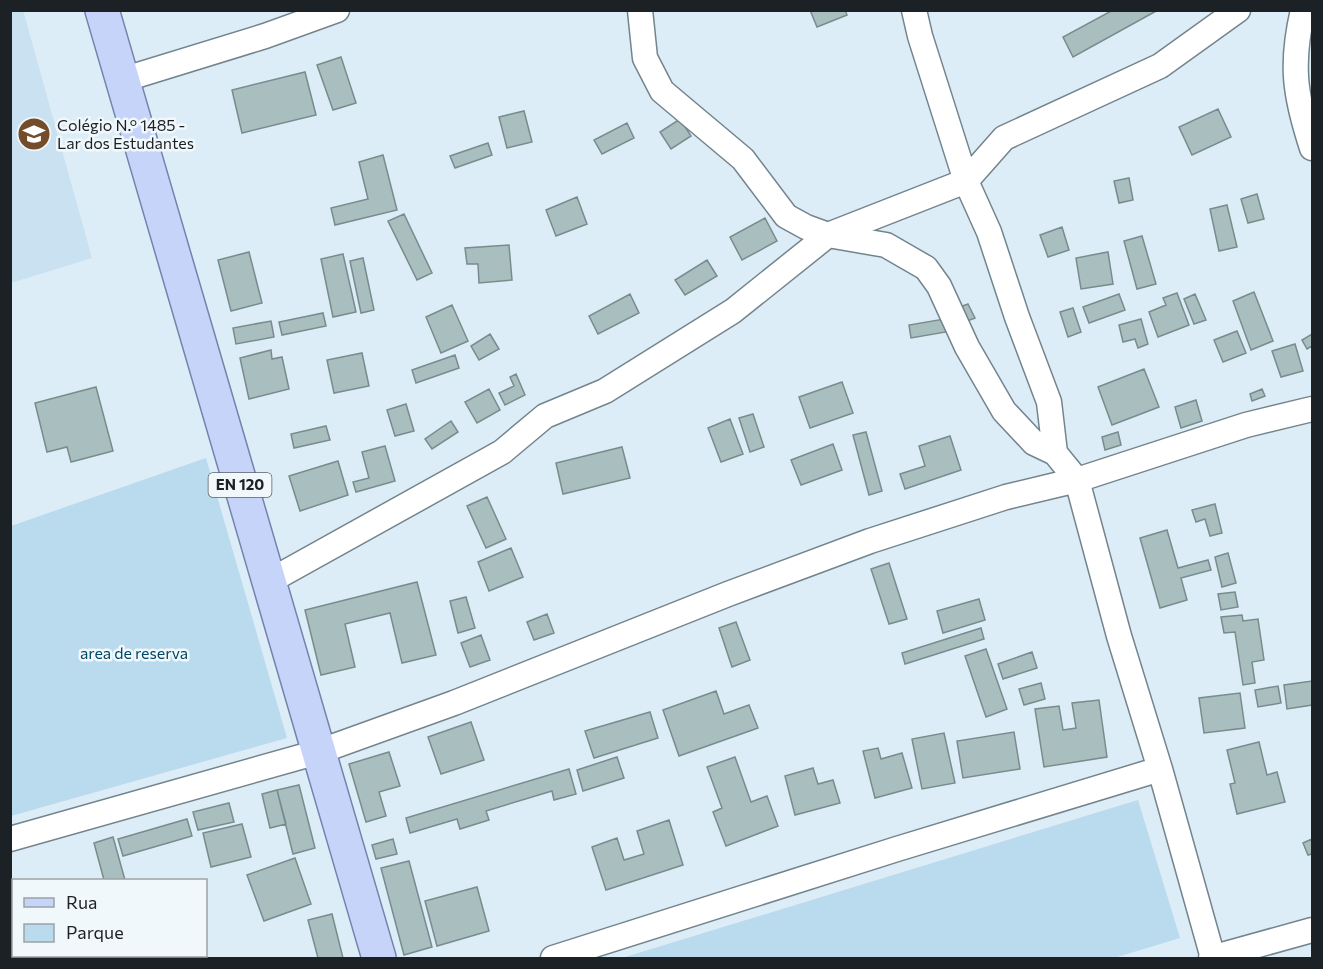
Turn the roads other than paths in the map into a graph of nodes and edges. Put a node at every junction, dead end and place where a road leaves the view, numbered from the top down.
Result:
1 (102, 10) edge
2 (337, 10) edge
3 (640, 10) edge
4 (914, 10) edge
5 (1238, 10) edge
6 (1303, 10) edge
7 (122, 80) junction
8 (1312, 148) edge
9 (966, 181) junction
10 (828, 235) junction
11 (1312, 409) edge
12 (1055, 453) junction
13 (1077, 480) junction
14 (268, 582) junction
15 (318, 752) junction
16 (1160, 769) junction
17 (10, 839) edge
18 (1312, 930) edge
19 (379, 958) edge
20 (553, 958) edge
21 (1212, 958) edge

1 - 7 main road, EN 120
2 - 7 street
3 - 10 street
4 - 9 street
5 - 9 street
6 - 8 street
7 - 14 main road, EN 120
9 - 10 street
9 - 12 street
10 - 12 street
10 - 14 street
11 - 13 street
12 - 13 street
13 - 15 street
13 - 16 street
14 - 15 main road, EN 120
15 - 17 street
15 - 19 main road, EN 120
16 - 20 street
16 - 21 street
18 - 21 street

